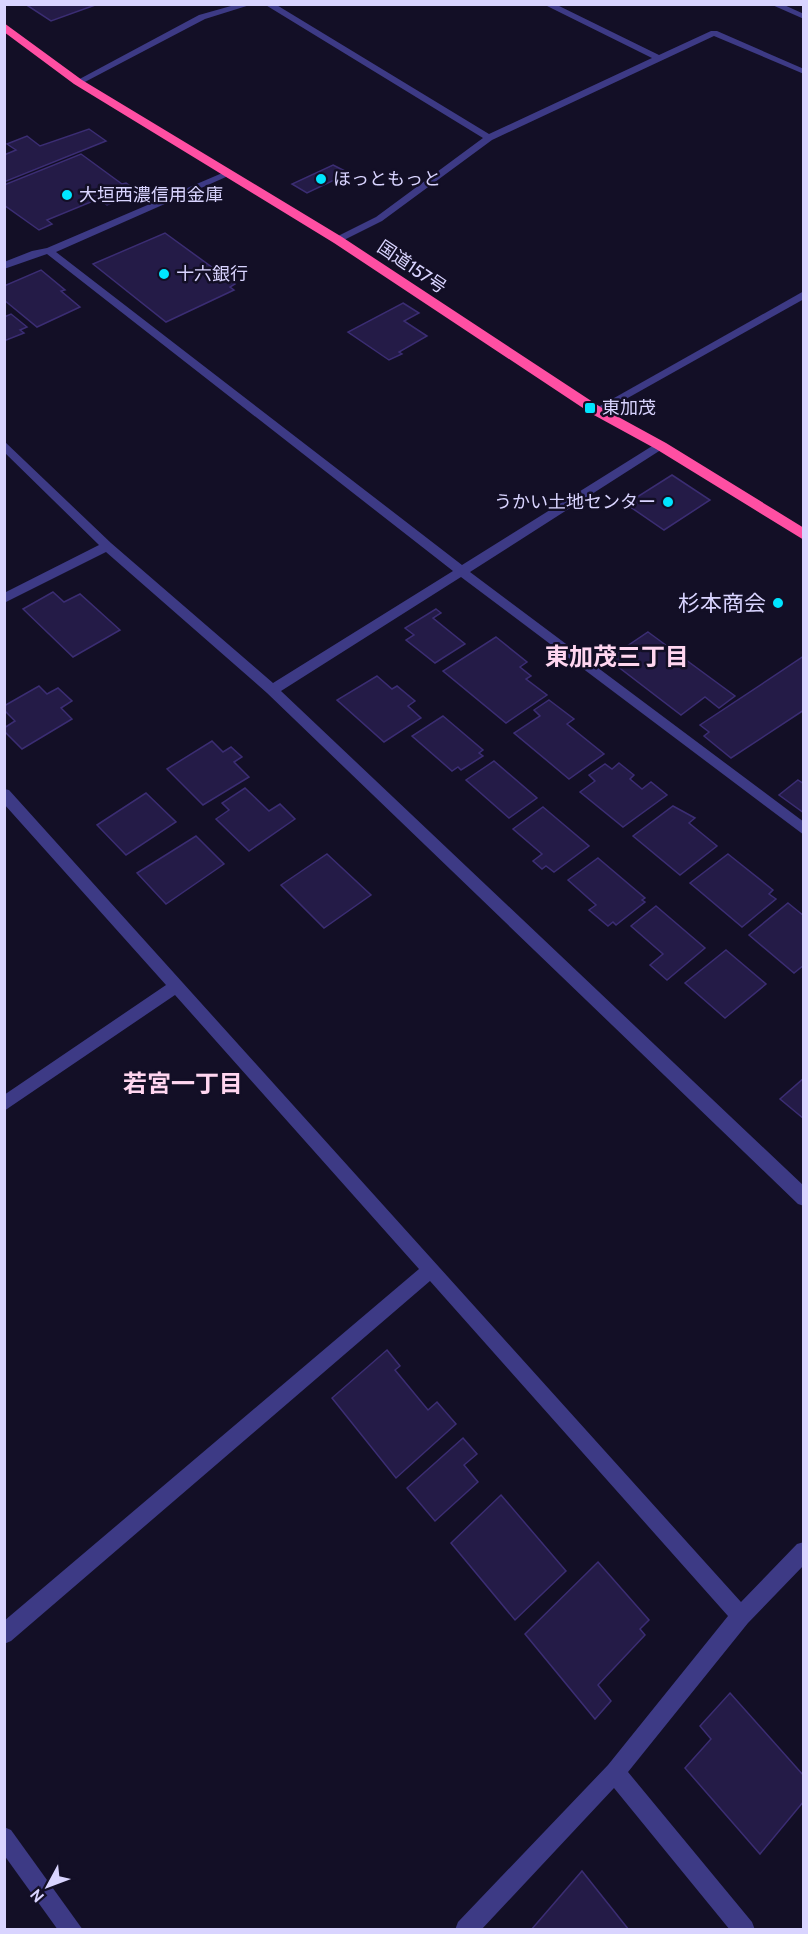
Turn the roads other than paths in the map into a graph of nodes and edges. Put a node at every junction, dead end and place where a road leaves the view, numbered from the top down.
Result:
1 (249, 4) edge
2 (268, 4) edge
3 (547, 4) edge
4 (774, 4) edge
5 (804, 17) edge
6 (4, 26) edge
7 (659, 58) junction
8 (804, 72) edge
9 (78, 82) junction
10 (489, 138) junction
11 (230, 173) junction
12 (338, 240) junction
13 (49, 251) junction
14 (4, 267) edge
15 (804, 294) edge
16 (597, 411) junction
17 (4, 445) edge
18 (662, 446) junction
19 (804, 535) edge
20 (107, 546) junction
21 (461, 571) junction
22 (4, 599) edge
23 (272, 690) junction
24 (4, 794) edge
25 (804, 830) edge
26 (177, 985) junction
27 (4, 1104) edge
28 (804, 1198) edge
29 (430, 1270) junction
30 (804, 1551) edge
31 (741, 1616) junction
32 (4, 1634) edge
33 (615, 1772) junction
34 (4, 1837) edge
35 (72, 1929) edge
36 (466, 1929) edge
37 (744, 1929) edge

1 - 9 street
2 - 10 street
3 - 7 street
4 - 5 street
6 - 9 highway, 国道157号
7 - 8 street
7 - 10 street
9 - 11 highway, 国道157号
10 - 12 street
11 - 12 highway, 国道157号
11 - 13 street
12 - 16 highway, 国道157号
13 - 14 street
13 - 21 street
15 - 16 street
16 - 18 highway, 国道157号
17 - 20 street
18 - 19 highway, 国道157号
18 - 21 street
20 - 22 street
20 - 23 street
21 - 23 street
21 - 25 street
23 - 28 street
24 - 26 street
26 - 27 street
26 - 29 street
29 - 31 street
29 - 32 street
30 - 31 street
31 - 33 street
33 - 36 street
33 - 37 street
34 - 35 street

